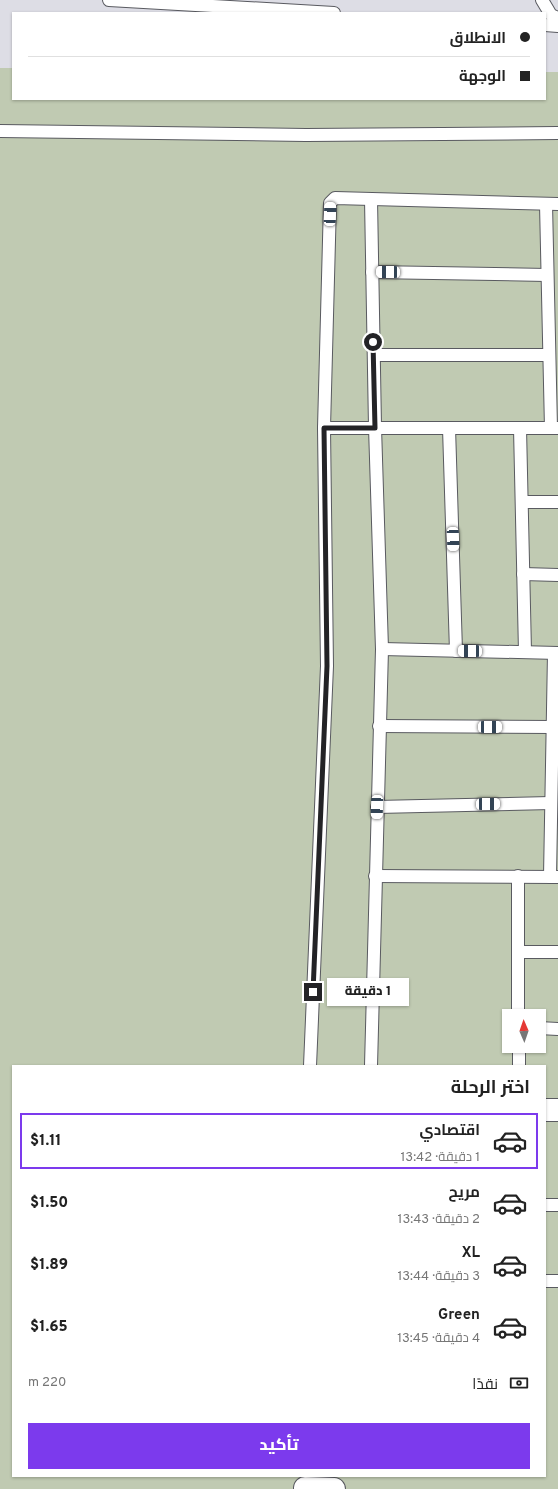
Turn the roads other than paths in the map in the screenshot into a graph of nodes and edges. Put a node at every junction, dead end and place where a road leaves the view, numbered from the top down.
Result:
1 (109, 0) edge
2 (542, 0) edge
3 (317, 12) edge
4 (558, 18) edge
5 (546, 25) edge
6 (558, 26) edge
7 (0, 131) edge
8 (558, 133) edge
9 (371, 199) junction
10 (552, 204) edge
11 (372, 272) junction
12 (547, 275) junction
13 (374, 355) junction
14 (549, 355) junction
15 (324, 428) junction
16 (375, 428) junction
17 (449, 428) junction
18 (520, 428) junction
19 (555, 428) edge
20 (522, 502) junction
21 (558, 502) edge
22 (523, 574) junction
23 (558, 575) edge
24 (382, 650) junction
25 (456, 651) junction
26 (525, 652) junction
27 (556, 653) edge
28 (379, 726) junction
29 (552, 727) junction
30 (551, 803) junction
31 (377, 807) junction
32 (375, 876) junction
33 (518, 876) junction
34 (554, 877) edge
35 (518, 952) junction
36 (558, 952) edge
37 (518, 1009) edge
38 (546, 1028) edge
39 (558, 1029) edge
40 (518, 1053) edge
41 (310, 1065) edge
42 (371, 1065) edge
43 (519, 1065) edge
44 (546, 1110) edge
45 (558, 1110) edge
46 (546, 1205) edge
47 (558, 1205) edge
48 (546, 1281) edge
49 (558, 1281) edge
50 (305, 1484) edge
51 (334, 1489) edge

1 - 3 lane
2 - 4 lane
5 - 6 lane
7 - 8 lane
9 - 10 lane
9 - 11 lane
9 - 15 lane
10 - 12 lane
11 - 12 lane
11 - 13 lane
12 - 14 lane
13 - 14 lane
13 - 16 lane
14 - 19 lane
15 - 16 lane
15 - 41 lane
16 - 17 lane
16 - 24 lane
17 - 18 lane
17 - 25 lane
18 - 19 lane
18 - 20 lane
20 - 21 lane
20 - 22 lane
22 - 23 lane
22 - 26 lane
24 - 25 lane
24 - 28 lane
25 - 26 lane
26 - 27 lane
27 - 29 lane
28 - 29 lane
28 - 31 lane
29 - 30 lane
30 - 31 lane
30 - 34 lane
31 - 32 lane
32 - 33 lane
32 - 42 lane
33 - 34 lane
33 - 35 lane
35 - 36 lane
35 - 37 lane
38 - 39 lane
40 - 43 lane
44 - 45 street
46 - 47 lane
48 - 49 lane
50 - 51 street

